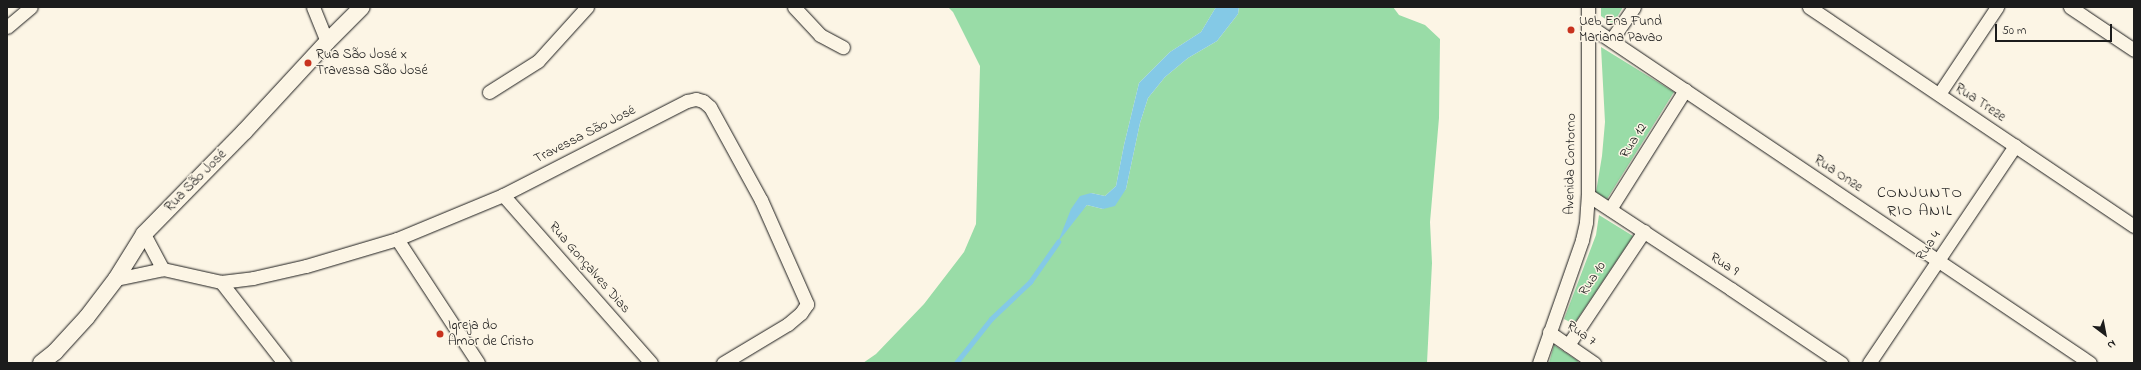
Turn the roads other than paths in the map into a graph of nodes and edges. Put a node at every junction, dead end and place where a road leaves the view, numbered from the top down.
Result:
1 (31, 7) edge
2 (313, 7) edge
3 (362, 7) edge
4 (586, 7) edge
5 (794, 7) edge
6 (1588, 7) edge
7 (1634, 7) edge
8 (1809, 7) edge
9 (1997, 7) edge
10 (2078, 9) edge
11 (1588, 25) junction
12 (7, 27) edge
13 (1611, 40) junction
14 (327, 42) junction
15 (843, 47) dead end
16 (2134, 50) edge
17 (1685, 90) junction
18 (489, 92) dead end
19 (1939, 94) junction
20 (2015, 146) junction
21 (503, 195) junction
22 (1588, 195) junction
23 (1610, 209) junction
24 (2134, 226) edge
25 (1644, 231) junction
26 (144, 234) junction
27 (397, 239) junction
28 (1939, 261) junction
29 (163, 269) junction
30 (116, 279) junction
31 (221, 282) junction
32 (1549, 332) junction
33 (1568, 345) junction
34 (1588, 362) edge
35 (41, 363) edge
36 (284, 363) edge
37 (478, 363) edge
38 (651, 363) edge
39 (723, 363) edge
40 (1539, 363) edge
41 (1841, 363) edge
42 (1869, 363) edge
43 (2090, 363) edge

1 - 12 street
2 - 14 street
3 - 14 street, Rua São José
4 - 18 street
5 - 15 street
6 - 11 street, Avenida Contorno
7 - 13 street
8 - 19 street, Rua Treze
9 - 19 street
10 - 16 street
11 - 13 street, Rua Onze
11 - 22 street, Avenida Contorno
13 - 17 street, Rua Onze
14 - 26 street, Rua São José
17 - 23 street, Rua 12
17 - 28 street, Rua Onze
19 - 20 street, Rua Treze
20 - 24 street, Rua Treze
20 - 28 street, Rua 4
21 - 27 street, Travessa São José
21 - 38 street, Rua Gonçalves Dias
21 - 39 street, Travessa São José
22 - 23 street, Rua 9
22 - 32 street, Avenida Contorno
23 - 25 street, Rua 9
25 - 33 street, Rua 10
25 - 41 street, Rua 9
26 - 29 street
26 - 30 street, Rua São José
27 - 31 street, Travessa São José
27 - 37 street
28 - 42 street, Rua 4
28 - 43 street, Rua Onze
29 - 30 street, Travessa São José
29 - 31 street, Travessa São José
30 - 35 street, Rua São José
31 - 36 street
32 - 33 street, Rua 7
32 - 40 street, Avenida Contorno
33 - 34 street, Rua 7

